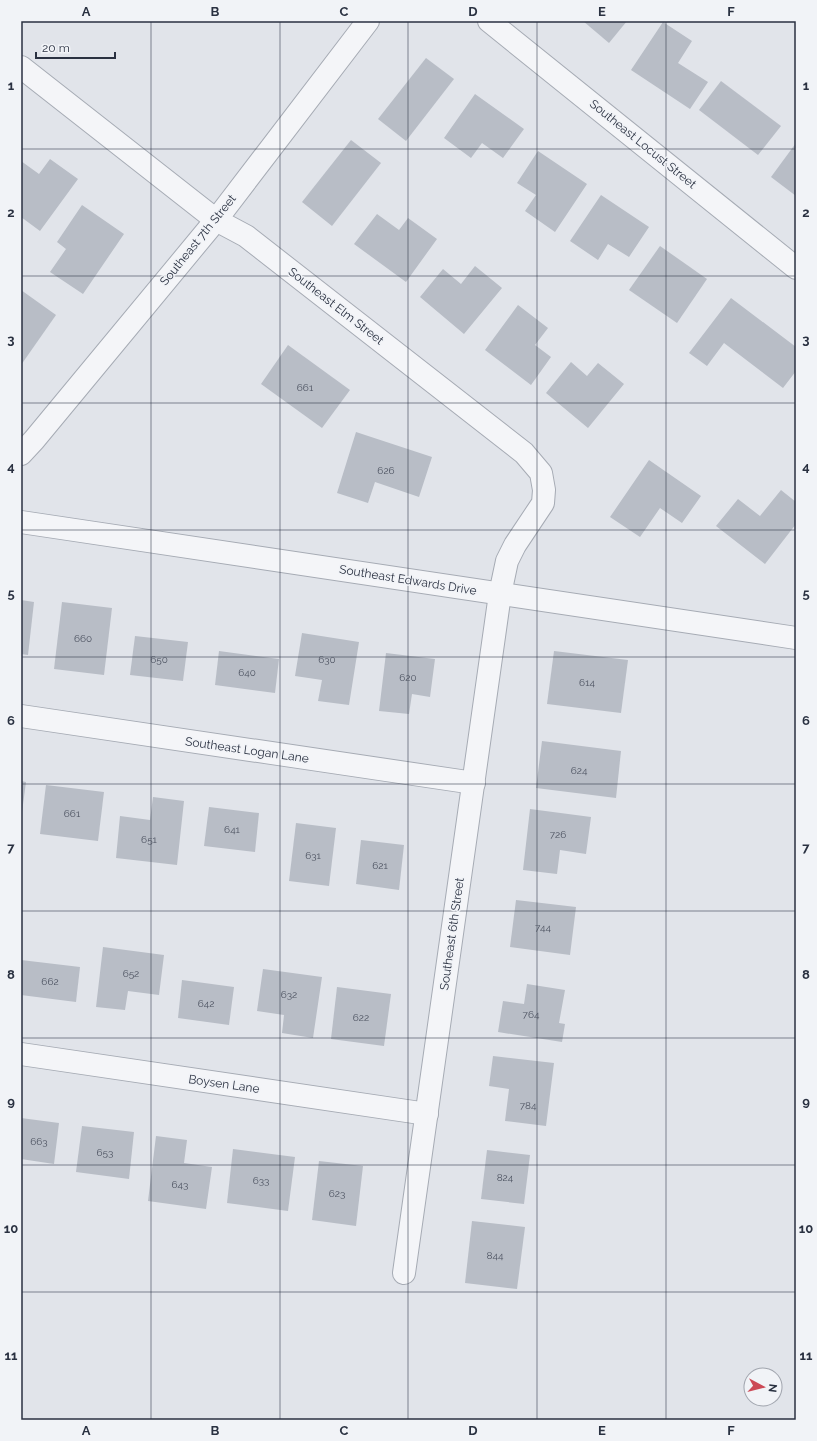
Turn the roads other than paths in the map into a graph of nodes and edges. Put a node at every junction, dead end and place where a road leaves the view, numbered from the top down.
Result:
1 (368, 21) edge
2 (489, 21) edge
3 (21, 67) edge
4 (216, 220) junction
5 (796, 268) edge
6 (21, 454) edge
7 (21, 522) edge
8 (500, 594) junction
9 (796, 638) edge
10 (21, 716) edge
11 (474, 783) junction
12 (21, 1054) edge
13 (427, 1114) junction
14 (404, 1273) dead end

1 - 4 street, Southeast 7th Street
2 - 5 street, Southeast Locust Street
3 - 4 street, Southeast Elm Street
4 - 6 street, Southeast 7th Street
4 - 8 street, Southeast Elm Street
7 - 8 street, Southeast Edwards Drive
8 - 9 street, Southeast Edwards Drive
8 - 11 street, Southeast 6th Street
10 - 11 street, Southeast Logan Lane
11 - 13 street, Southeast 6th Street
12 - 13 street, Boysen Lane
13 - 14 street, Southeast 6th Street

